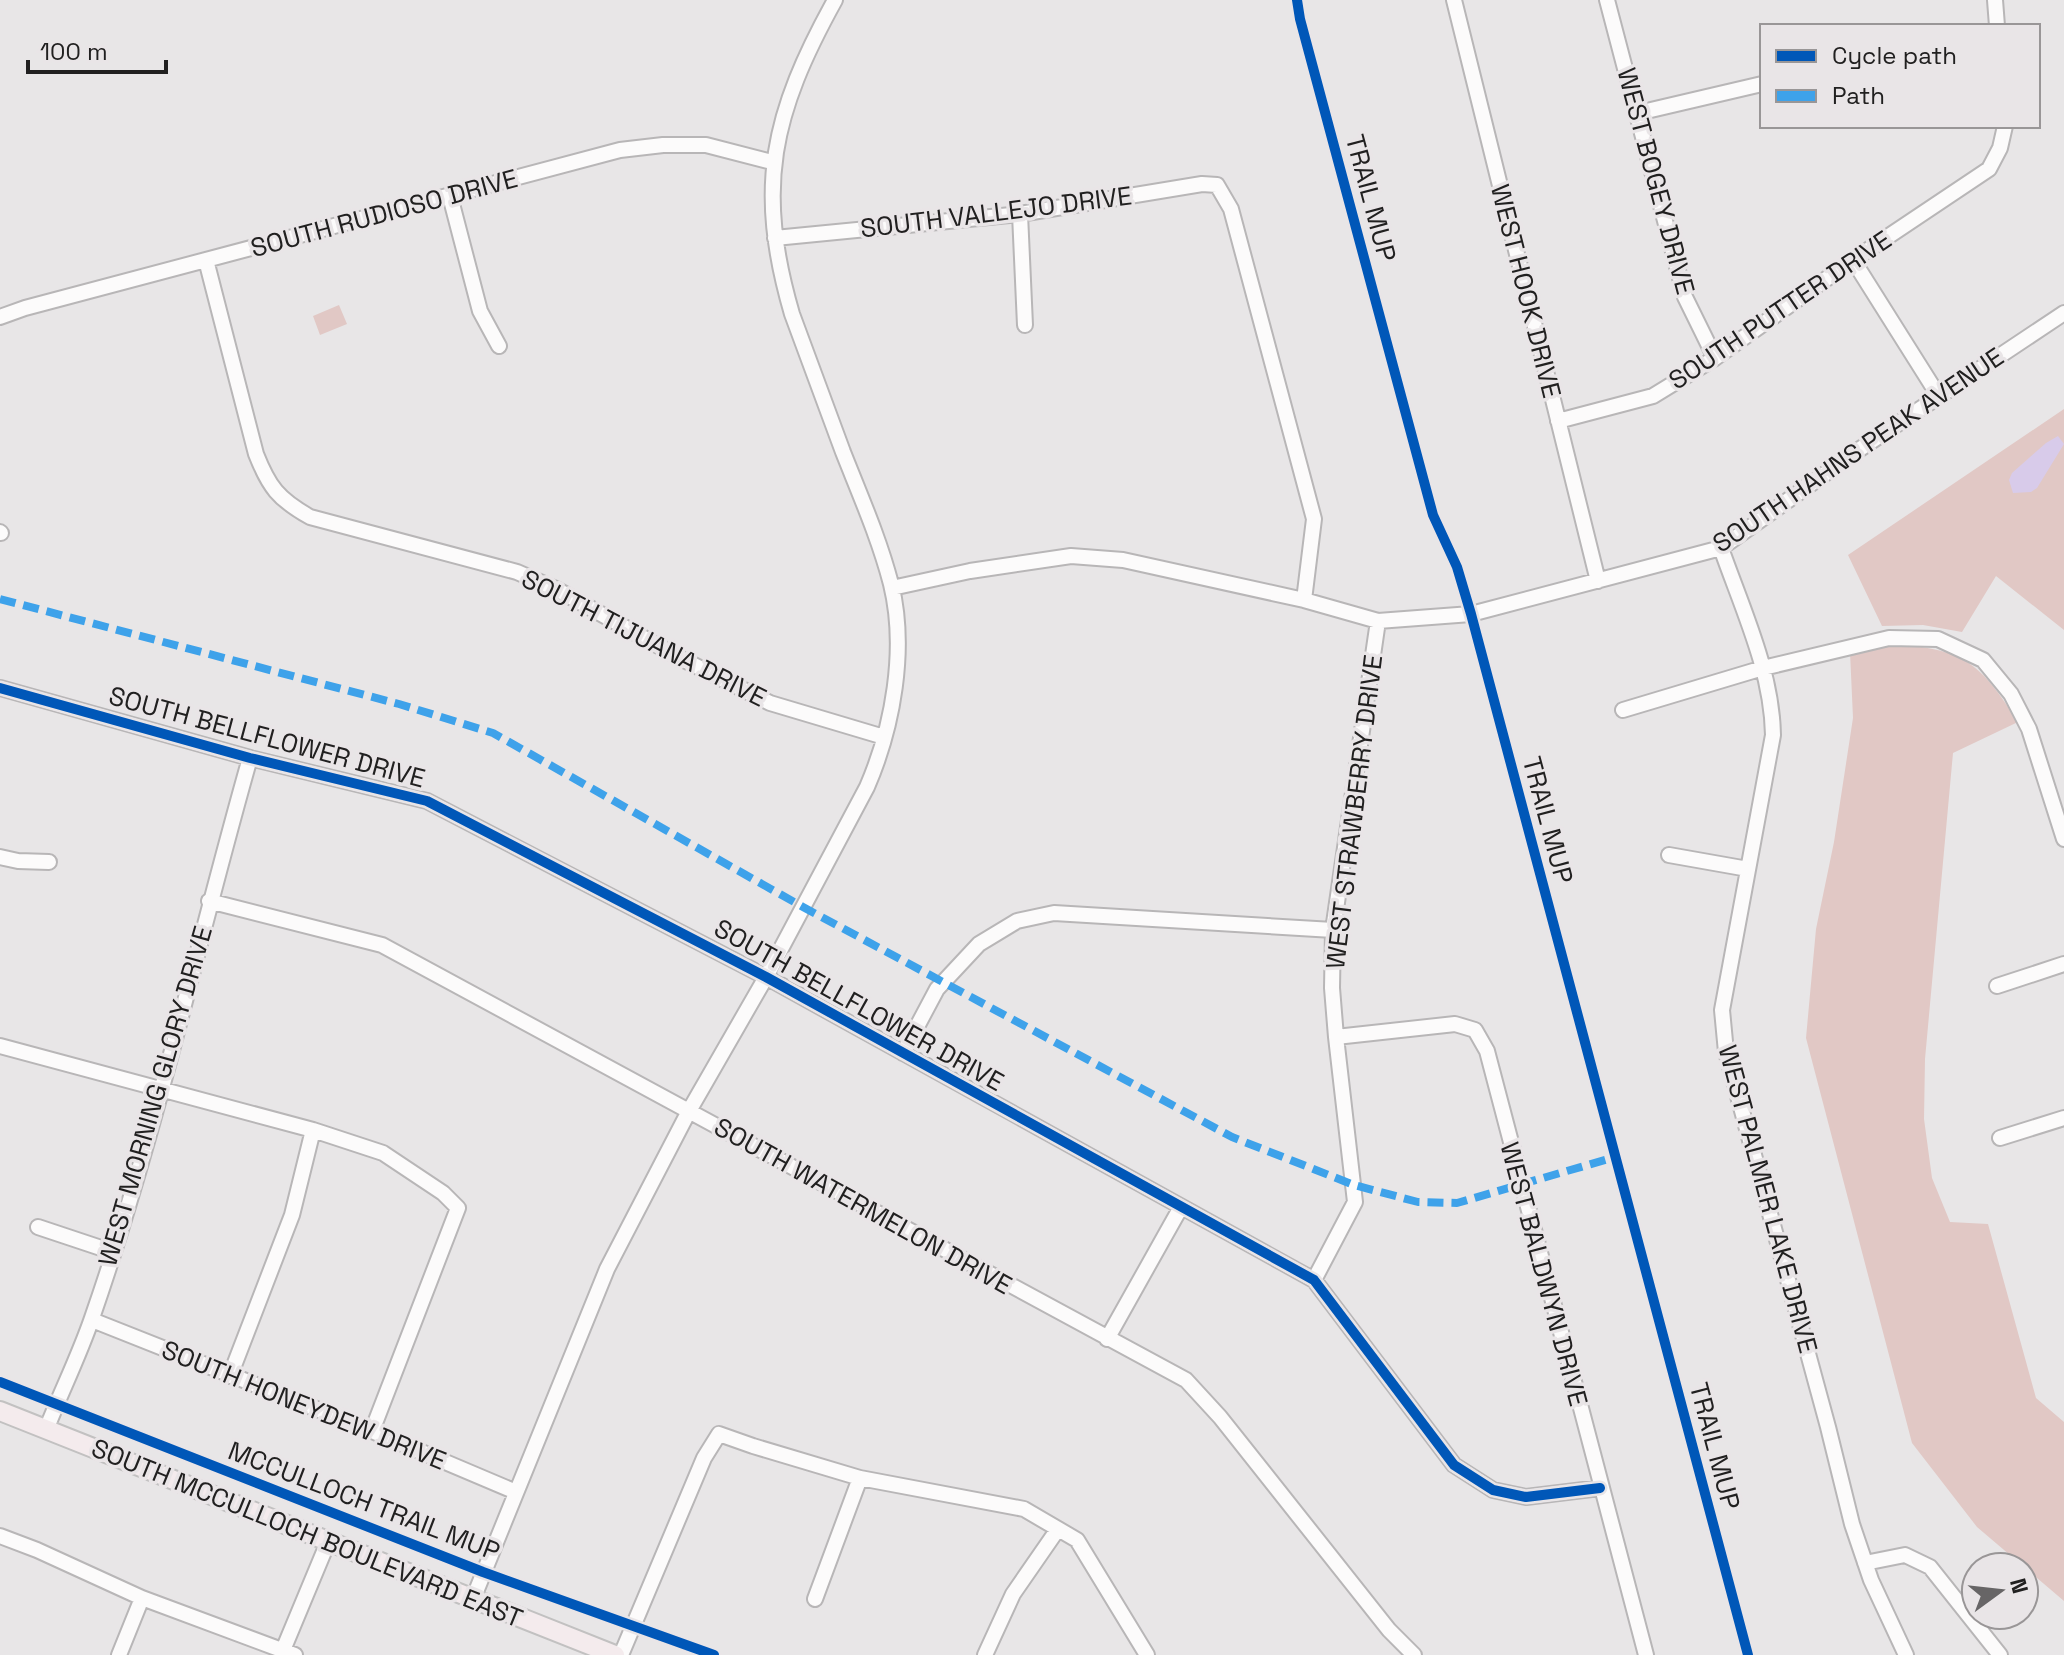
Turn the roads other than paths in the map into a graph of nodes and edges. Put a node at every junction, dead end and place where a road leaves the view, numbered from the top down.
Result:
1 (835, 0) edge
2 (1454, 0) edge
3 (1607, 0) edge
4 (1995, 0) edge
5 (1997, 24) edge
6 (1760, 84) edge
7 (1638, 113) junction
8 (2005, 128) edge
9 (772, 162) junction
10 (450, 196) junction
11 (1020, 214) junction
12 (775, 238) junction
13 (206, 260) junction
14 (1853, 260) junction
15 (2064, 313) edge
16 (0, 317) edge
17 (1025, 325) dead end
18 (499, 346) dead end
19 (1715, 358) junction
20 (1938, 395) junction
21 (1558, 421) junction
22 (1721, 548) junction
23 (1598, 581) junction
24 (892, 588) junction
25 (1304, 600) junction
26 (1378, 621) junction
27 (1763, 668) junction
28 (0, 688) edge
29 (1623, 710) dead end
30 (884, 737) junction
31 (250, 758) junction
32 (2064, 839) edge
33 (1669, 855) dead end
34 (0, 857) edge
35 (49, 862) dead end
36 (1748, 869) junction
37 (209, 901) junction
38 (1333, 930) junction
39 (2064, 964) edge
40 (766, 977) junction
41 (1997, 986) dead end
42 (1336, 1037) junction
43 (0, 1046) edge
44 (903, 1053) junction
45 (162, 1087) junction
46 (689, 1111) junction
47 (2064, 1118) edge
48 (313, 1130) junction
49 (2000, 1138) dead end
50 (1181, 1207) junction
51 (38, 1227) dead end
52 (113, 1252) junction
53 (1314, 1280) junction
54 (92, 1320) junction
55 (1107, 1339) junction
56 (230, 1376) junction
57 (0, 1411) edge
58 (46, 1430) junction
59 (372, 1431) junction
60 (860, 1478) junction
61 (1600, 1488) junction
62 (516, 1492) junction
63 (1058, 1529) junction
64 (0, 1536) edge
65 (328, 1542) junction
66 (1865, 1563) junction
67 (142, 1598) junction
68 (473, 1599) junction
69 (815, 1599) dead end
70 (286, 1653) edge
71 (119, 1655) edge
72 (615, 1655) edge
73 (621, 1655) edge
74 (985, 1655) edge
75 (1147, 1655) edge
76 (1414, 1655) edge
77 (1646, 1655) edge
78 (1906, 1655) edge
79 (2000, 1655) edge

1 - 9 street
2 - 21 street, WEST HOOK DRIVE
3 - 7 street, WEST BOGEY DRIVE
4 - 5 street
6 - 7 street
7 - 19 street, WEST BOGEY DRIVE
8 - 14 street, SOUTH PUTTER DRIVE
9 - 10 street, SOUTH RUDIOSO DRIVE
9 - 12 street
10 - 13 street, SOUTH RUDIOSO DRIVE
10 - 18 street
11 - 12 street, SOUTH VALLEJO DRIVE
11 - 17 street
11 - 25 street, SOUTH VALLEJO DRIVE
12 - 24 street
13 - 16 street, SOUTH RUDIOSO DRIVE
13 - 30 street, SOUTH TIJUANA DRIVE
14 - 19 street, SOUTH PUTTER DRIVE
14 - 20 street
15 - 20 street, SOUTH HAHNS PEAK AVENUE
19 - 21 street, SOUTH PUTTER DRIVE
20 - 22 street, SOUTH HAHNS PEAK AVENUE
21 - 23 street, WEST HOOK DRIVE
22 - 23 street, SOUTH HAHNS PEAK AVENUE
22 - 27 street, WEST PALMER LAKE DRIVE
23 - 26 street, SOUTH HAHNS PEAK AVENUE
24 - 25 street, SOUTH HAHNS PEAK AVENUE
24 - 30 street
25 - 26 street, SOUTH HAHNS PEAK AVENUE
26 - 38 street, WEST STRAWBERRY DRIVE
27 - 29 street
27 - 32 street
27 - 36 street, WEST PALMER LAKE DRIVE
28 - 31 street, SOUTH BELLFLOWER DRIVE
30 - 40 street
31 - 37 street, WEST MORNING GLORY DRIVE
31 - 40 street, SOUTH BELLFLOWER DRIVE
33 - 36 street
34 - 35 street
36 - 66 street, WEST PALMER LAKE DRIVE
37 - 45 street, WEST MORNING GLORY DRIVE
37 - 46 street, SOUTH WATERMELON DRIVE
38 - 42 street, WEST STRAWBERRY DRIVE
38 - 44 street
39 - 41 street
40 - 44 street, SOUTH BELLFLOWER DRIVE
40 - 46 street
42 - 53 street, WEST STRAWBERRY DRIVE
42 - 61 street, WEST BALDWYN DRIVE
43 - 45 street
44 - 50 street, SOUTH BELLFLOWER DRIVE
45 - 48 street
45 - 52 street, WEST MORNING GLORY DRIVE
46 - 55 street, SOUTH WATERMELON DRIVE
46 - 62 street
47 - 49 street
48 - 56 street
48 - 59 street
50 - 53 street, SOUTH BELLFLOWER DRIVE
50 - 55 street
51 - 52 street
52 - 54 street, WEST MORNING GLORY DRIVE
53 - 61 street, SOUTH BELLFLOWER DRIVE
54 - 56 street, SOUTH HONEYDEW DRIVE
54 - 58 street, WEST MORNING GLORY DRIVE
55 - 76 street, SOUTH WATERMELON DRIVE
56 - 59 street, SOUTH HONEYDEW DRIVE
57 - 58 main road, SOUTH MCCULLOCH BOULEVARD EAST
58 - 65 main road, SOUTH MCCULLOCH BOULEVARD EAST
59 - 62 street, SOUTH HONEYDEW DRIVE
60 - 63 street
60 - 69 street
60 - 73 street
61 - 77 street, WEST BALDWYN DRIVE
62 - 68 street
63 - 74 street
63 - 75 street
64 - 67 street
65 - 68 main road, SOUTH MCCULLOCH BOULEVARD EAST
65 - 70 street
66 - 78 street, WEST PALMER LAKE DRIVE
66 - 79 street
67 - 70 street
67 - 71 street
68 - 72 main road, SOUTH MCCULLOCH BOULEVARD EAST

